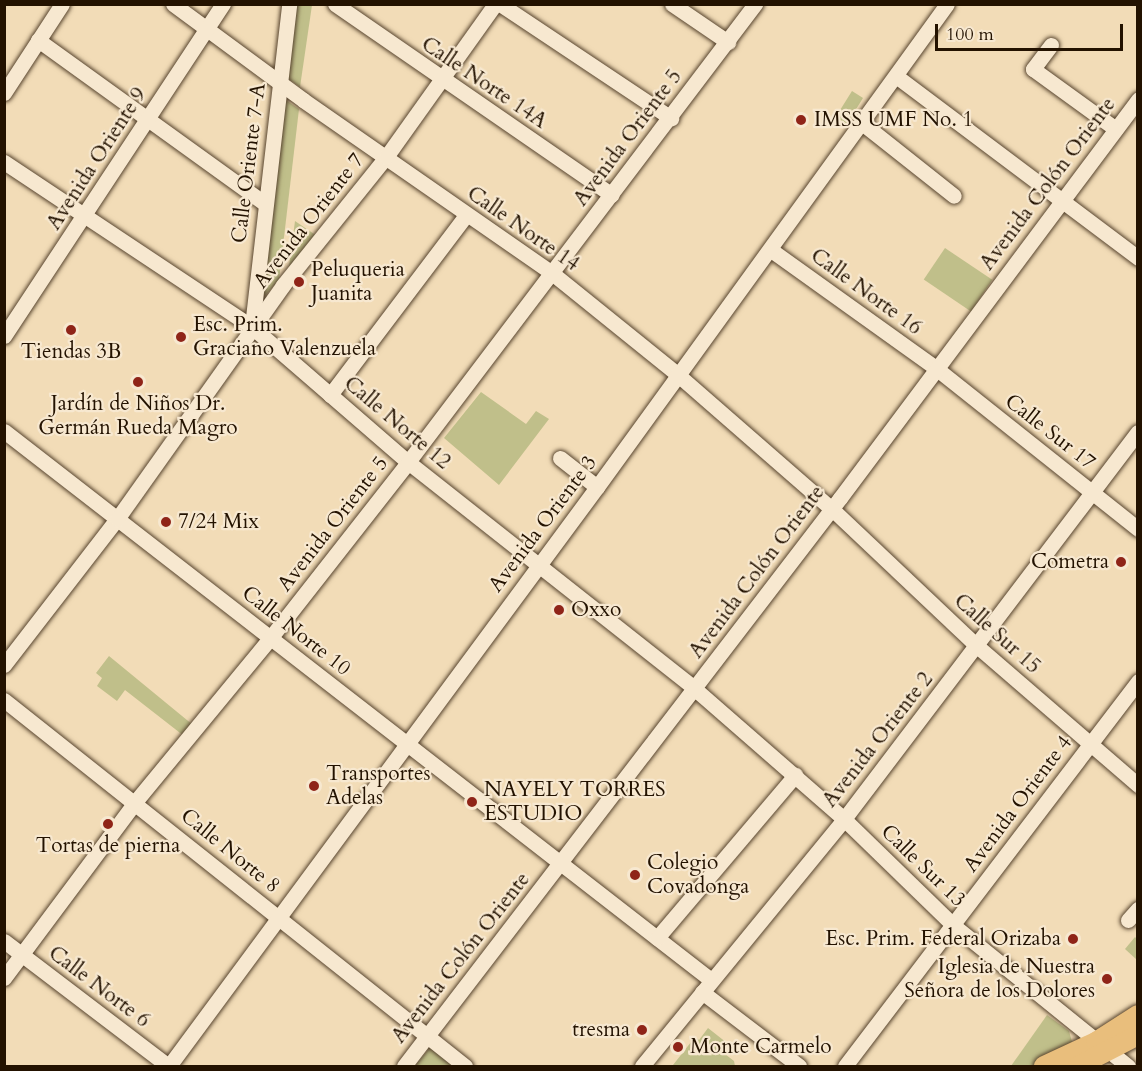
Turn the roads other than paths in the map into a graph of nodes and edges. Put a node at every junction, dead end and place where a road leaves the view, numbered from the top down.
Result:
1 (62, 4) edge
2 (173, 4) edge
3 (223, 4) edge
4 (289, 4) edge
5 (334, 4) edge
6 (495, 4) edge
7 (500, 4) edge
8 (672, 4) edge
9 (755, 4) edge
10 (947, 4) edge
11 (207, 28) junction
12 (38, 40) junction
13 (728, 42) junction
14 (1051, 45) dead end
15 (896, 76) junction
16 (442, 81) junction
17 (280, 83) junction
18 (4, 93) edge
19 (1137, 99) edge
20 (671, 118) junction
21 (147, 122) junction
22 (862, 123) junction
23 (1116, 129) junction
24 (386, 157) junction
25 (4, 162) edge
26 (612, 195) junction
27 (954, 196) dead end
28 (1060, 200) junction
29 (264, 203) junction
30 (466, 215) junction
31 (84, 216) junction
32 (771, 250) junction
33 (1137, 258) edge
34 (552, 273) junction
35 (252, 327) junction
36 (4, 336) edge
37 (937, 369) junction
38 (677, 374) junction
39 (330, 395) junction
40 (4, 431) edge
41 (1137, 432) edge
42 (560, 458) dead end
43 (408, 462) junction
44 (597, 488) junction
45 (1092, 492) junction
46 (832, 509) junction
47 (117, 519) junction
48 (1137, 529) edge
49 (539, 564) junction
50 (271, 637) junction
51 (977, 646) junction
52 (4, 665) edge
53 (1137, 681) edge
54 (694, 689) junction
55 (4, 700) edge
56 (1090, 743) junction
57 (407, 744) junction
58 (795, 775) junction
59 (1137, 786) edge
60 (135, 802) junction
61 (844, 819) junction
62 (561, 864) junction
63 (279, 916) junction
64 (953, 925) junction
65 (657, 938) junction
66 (4, 941) edge
67 (23, 956) junction
68 (4, 978) edge
69 (706, 986) junction
70 (1137, 1015) edge
71 (428, 1035) junction
72 (1137, 1035) edge
73 (1102, 1047) junction
74 (169, 1066) edge
75 (404, 1066) edge
76 (465, 1066) edge
77 (642, 1066) edge
78 (799, 1066) edge
79 (845, 1066) edge
80 (1044, 1066) edge
81 (1078, 1066) edge
82 (1128, 1066) edge

1 - 12 street
2 - 11 street, Calle Norte 14
3 - 11 street, Avenida Oriente 9
4 - 17 street, Calle Oriente 7-A
5 - 16 street, Calle Norte 14A
6 - 16 street, Avenida Oriente 7
7 - 20 street
8 - 13 street
9 - 13 street, Avenida Oriente 5
10 - 15 street, Avenida Oriente 3
11 - 17 street, Calle Norte 14
11 - 21 street, Avenida Oriente 9
12 - 18 street
12 - 21 street
13 - 20 street, Avenida Oriente 5
14 - 23 street
15 - 22 street, Avenida Oriente 3
15 - 28 street
16 - 24 street, Avenida Oriente 7
16 - 26 street, Calle Norte 14A
17 - 24 street, Calle Norte 14
17 - 29 street, Calle Oriente 7-A
19 - 23 street, Avenida Colón Oriente
20 - 26 street, Avenida Oriente 5
21 - 29 street
21 - 31 street, Avenida Oriente 9
22 - 27 street
22 - 32 street, Avenida Oriente 3
23 - 28 street, Avenida Colón Oriente
24 - 30 street, Calle Norte 14
24 - 35 street, Avenida Oriente 7
25 - 31 street, Calle Norte 12
26 - 34 street, Avenida Oriente 5
28 - 33 street
28 - 37 street, Avenida Colón Oriente
29 - 35 street, Calle Oriente 7-A
30 - 34 street, Calle Norte 14
30 - 39 street
31 - 35 street, Calle Norte 12
31 - 36 street, Avenida Oriente 9
32 - 37 street, Calle Norte 16
32 - 38 street, Avenida Oriente 3
34 - 38 street, Calle Norte 14
34 - 43 street, Avenida Oriente 5
35 - 39 street, Calle Norte 12
35 - 47 street, Avenida Oriente 7
37 - 45 street, Calle Sur 17
37 - 46 street, Avenida Colón Oriente
38 - 44 street, Avenida Oriente 3
38 - 46 street, Calle Norte 14
39 - 43 street, Calle Norte 12
40 - 47 street, Calle Norte 10
41 - 45 street, Avenida Oriente 2
42 - 44 street
43 - 49 street, Calle Norte 12
43 - 50 street, Avenida Oriente 5
44 - 49 street, Avenida Oriente 3
45 - 48 street, Calle Sur 17
45 - 51 street, Avenida Oriente 2
46 - 51 street, Calle Sur 15
46 - 54 street, Avenida Colón Oriente
47 - 50 street, Calle Norte 10
47 - 52 street, Avenida Oriente 7
49 - 54 street, Calle Norte 12
49 - 57 street, Avenida Oriente 3
50 - 57 street, Calle Norte 10
50 - 60 street, Avenida Oriente 5
51 - 56 street, Calle Sur 15
51 - 61 street, Avenida Oriente 2
53 - 56 street, Avenida Oriente 4
54 - 58 street, Calle Sur 13
54 - 62 street, Avenida Colón Oriente
55 - 60 street, Calle Norte 8
56 - 59 street, Calle Sur 15
56 - 64 street, Avenida Oriente 4
57 - 62 street, Calle Norte 10
57 - 63 street, Avenida Oriente 3
58 - 61 street, Calle Sur 13
58 - 65 street
60 - 63 street, Calle Norte 8
60 - 67 street, Avenida Oriente 5
61 - 64 street, Calle Sur 13
61 - 69 street, Avenida Oriente 2
62 - 65 street, Calle Norte 10
62 - 71 street, Avenida Colón Oriente
63 - 71 street, Calle Norte 8
63 - 74 street, Avenida Oriente 3
64 - 73 street, Calle Sur 13
64 - 79 street, Avenida Oriente 4
65 - 69 street, Calle Norte 10
66 - 67 street, Calle Norte 6
67 - 68 street, Avenida Oriente 5
67 - 74 street, Calle Norte 6
69 - 77 street, Avenida Oriente 2
69 - 78 street, Calle Norte 10
70 - 73 main road
71 - 75 street, Avenida Colón Oriente
71 - 76 street, Calle Norte 8
72 - 73 main road
73 - 80 main road
73 - 81 main road
73 - 82 street, Calle Sur 13

